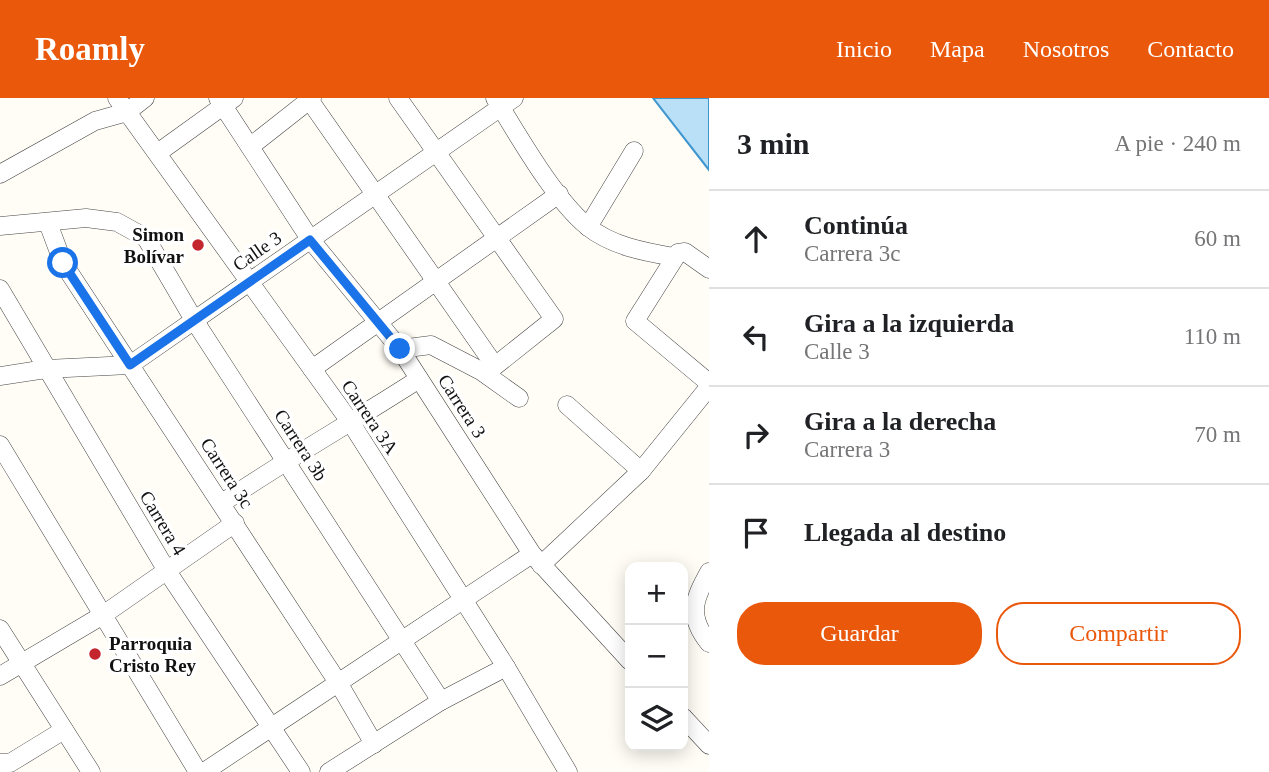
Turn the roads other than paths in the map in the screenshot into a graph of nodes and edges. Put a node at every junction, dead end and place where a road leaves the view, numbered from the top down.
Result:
1 (145, 98) edge
2 (398, 98) edge
3 (309, 99) edge
4 (226, 101) edge
5 (504, 101) edge
6 (122, 105) edge
7 (251, 146) junction
8 (634, 151) dead end
9 (159, 152) junction
10 (436, 152) junction
11 (0, 174) edge
12 (375, 194) junction
13 (559, 194) junction
14 (48, 223) junction
15 (0, 226) edge
16 (588, 227) junction
17 (497, 237) junction
18 (310, 240) junction
19 (680, 255) junction
20 (709, 269) edge
21 (436, 281) junction
22 (247, 283) junction
23 (0, 289) edge
24 (194, 320) junction
25 (378, 322) junction
26 (400, 349) junction
27 (130, 365) junction
28 (46, 369) junction
29 (313, 369) junction
30 (0, 376) edge
31 (419, 379) junction
32 (709, 385) edge
33 (519, 398) dead end
34 (567, 405) dead end
35 (351, 424) junction
36 (0, 445) edge
37 (285, 460) junction
38 (641, 471) junction
39 (222, 503) junction
40 (234, 523) junction
41 (537, 560) junction
42 (167, 571) junction
43 (709, 572) edge
44 (464, 602) junction
45 (103, 615) junction
46 (0, 629) edge
47 (404, 639) junction
48 (709, 643) edge
49 (625, 655) edge
50 (21, 662) junction
51 (506, 667) junction
52 (0, 676) edge
53 (339, 684) junction
54 (441, 701) junction
55 (688, 722) edge
56 (271, 727) junction
57 (64, 730) junction
58 (374, 744) junction
59 (709, 745) edge
60 (0, 763) edge
61 (91, 772) edge
62 (198, 772) edge
63 (204, 772) edge
64 (301, 772) edge
65 (329, 772) edge
66 (568, 772) edge

1 - 6 street
2 - 10 street
3 - 7 street
3 - 12 street
4 - 7 street, Carrera 3
4 - 9 street
5 - 10 street, Calle 3
5 - 13 street
6 - 9 street, Carrera 3A
6 - 11 street
7 - 18 street, Carrera 3
8 - 16 street
9 - 22 street, Carrera 3A
10 - 12 street, Calle 3
10 - 17 street
12 - 18 street, Calle 3
12 - 21 street
13 - 16 street
13 - 17 street
14 - 15 street
14 - 24 street, Carrera 3b
14 - 27 street, Carrera 3c
16 - 19 street
17 - 21 street
17 - 21 street
18 - 22 street, Calle 3
18 - 25 street, Carrera 3
19 - 20 street
19 - 32 street
21 - 25 street
22 - 24 street, Calle 3
22 - 29 street, Carrera 3A
23 - 28 street, Carrera 4
24 - 27 street, Calle 3
24 - 37 street, Carrera 3b
25 - 26 street, Carrera 3
25 - 29 street
26 - 31 street, Carrera 3
26 - 33 street
27 - 28 street
27 - 39 street, Carrera 3c
28 - 30 street
28 - 42 street, Carrera 4
29 - 35 street, Carrera 3A
31 - 35 street
31 - 41 street, Carrera 3
32 - 38 street
34 - 38 street
35 - 37 street
35 - 44 street, Carrera 3A
36 - 45 street
37 - 39 street
37 - 47 street, Carrera 3b
38 - 41 street
39 - 40 street, Carrera 3c
40 - 42 street
40 - 53 street, Carrera 3c
41 - 44 street
41 - 49 street, Carrera 3
42 - 45 street
42 - 56 street, Carrera 4
43 - 48 street
44 - 47 street
44 - 51 street, Carrera 3A
45 - 50 street
45 - 62 street
46 - 50 street
47 - 53 street
47 - 54 street, Carrera 3b
50 - 52 street
50 - 57 street
51 - 54 street
51 - 66 street, Carrera 3A
53 - 56 street
53 - 58 street, Carrera 3c
54 - 58 street
55 - 59 street
56 - 63 street
56 - 64 street, Carrera 4
57 - 60 street
57 - 61 street
58 - 65 street

